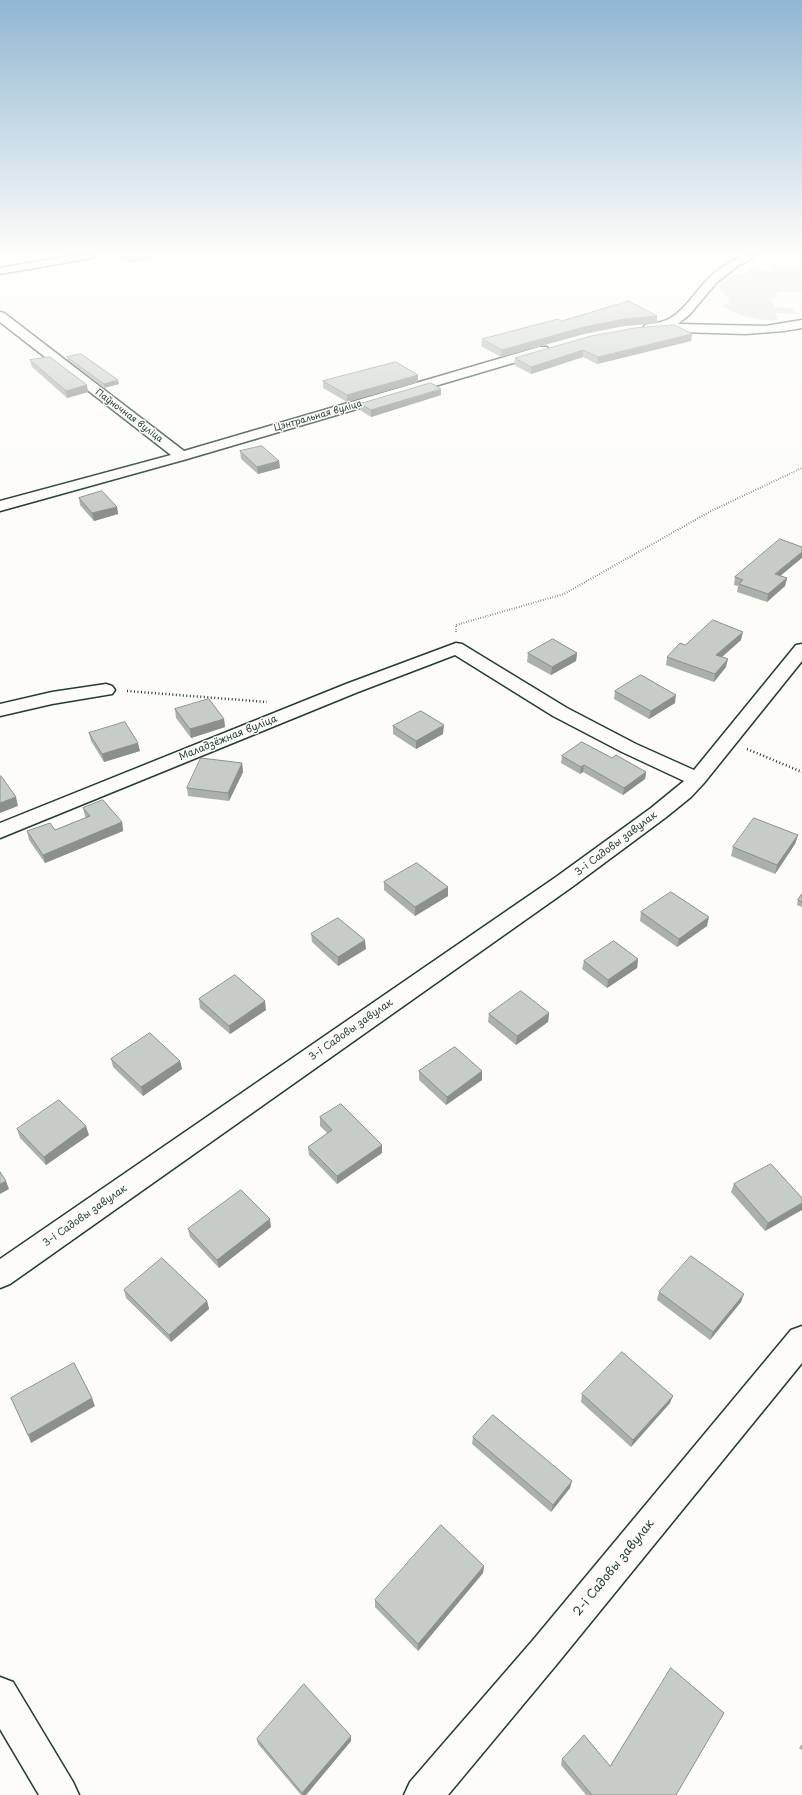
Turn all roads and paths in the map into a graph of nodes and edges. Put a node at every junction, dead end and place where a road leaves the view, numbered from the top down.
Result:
1 (30, 339) edge
2 (558, 346) edge
3 (182, 456) junction
4 (802, 468) edge
5 (0, 506) edge
6 (456, 648) junction
7 (802, 649) edge
8 (106, 690) joint
9 (308, 706) junction
10 (0, 710) edge
11 (729, 741) junction
12 (802, 772) edge
13 (697, 778) junction
14 (0, 831) edge
15 (0, 1275) edge
16 (802, 1340) edge
17 (0, 1695) edge
18 (60, 1795) edge
19 (423, 1795) edge

1 - 3 street, Паўночная вуліца
2 - 3 street, Цэнтральная вуліца
3 - 5 street, Цэнтральная вуліца
4 - 6 path
6 - 9 street, Маладзёжная вуліца
6 - 13 street
7 - 11 street, 3-і Садовы завулак
8 - 9 path
8 - 10 street
9 - 14 street, Маладзёжная вуліца
11 - 12 path
11 - 13 street, 3-і Садовы завулак
13 - 15 street, 3-і Садовы завулак
16 - 19 street, 2-і Садовы завулак
17 - 18 street

